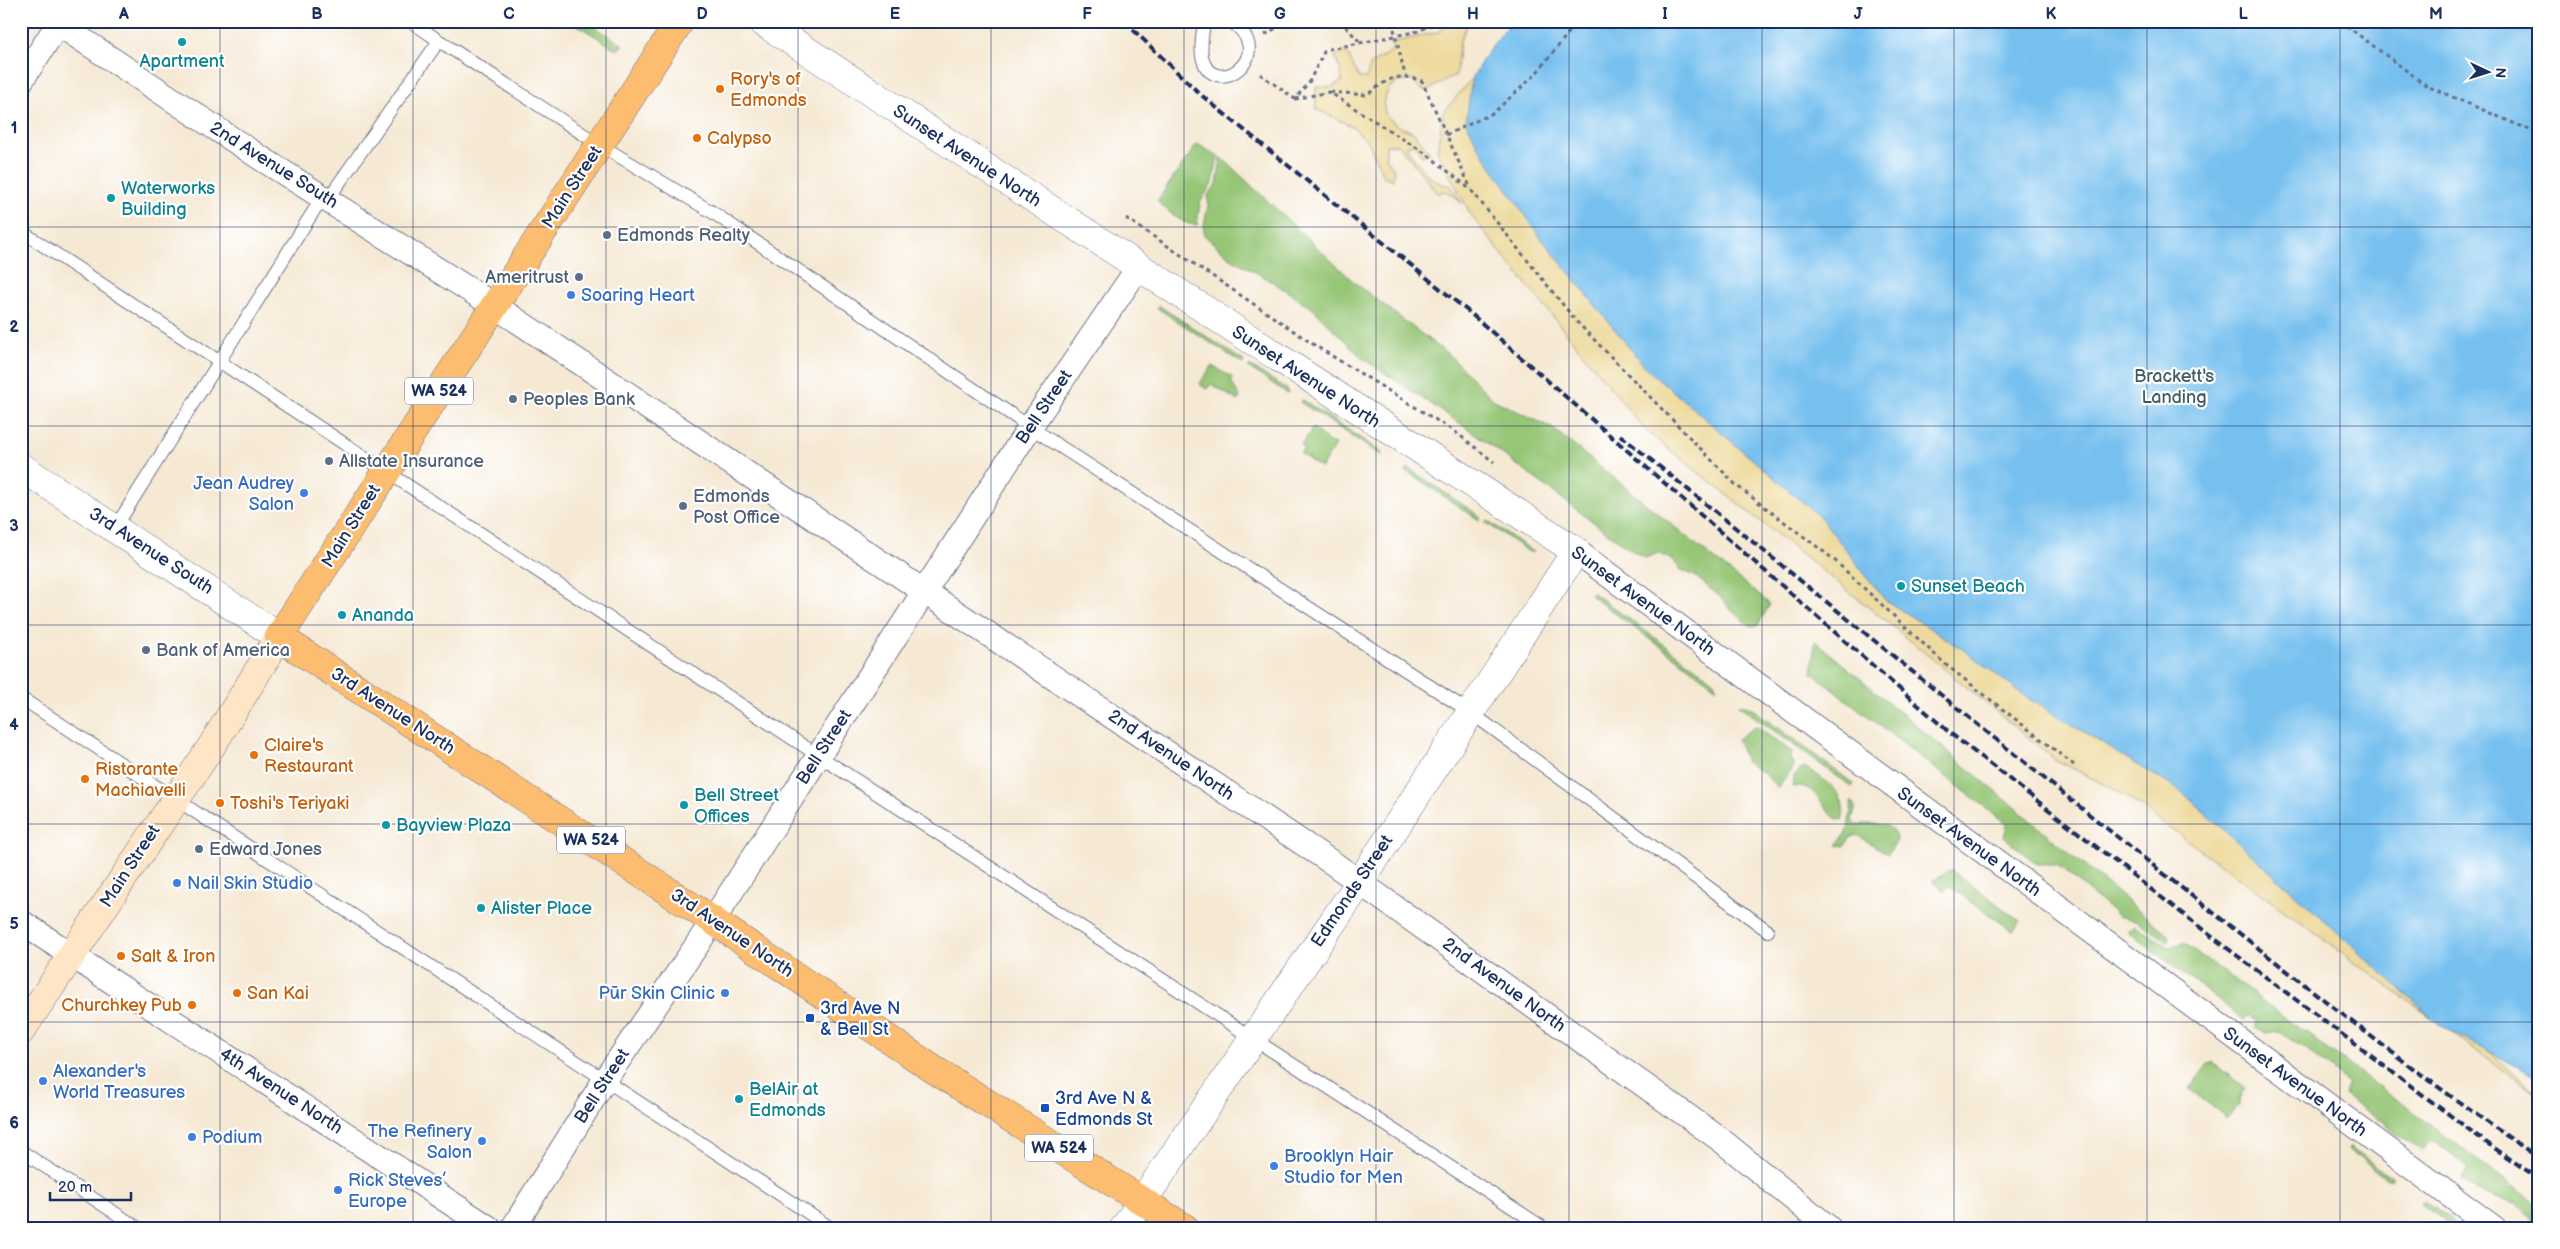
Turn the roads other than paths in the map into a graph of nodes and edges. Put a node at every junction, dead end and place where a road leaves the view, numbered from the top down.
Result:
1 (410, 21) edge
2 (680, 21) edge
3 (761, 21) edge
4 (1204, 21) edge
5 (1230, 21) edge
6 (57, 22) edge
7 (441, 42) junction
8 (21, 81) edge
9 (600, 145) junction
10 (325, 198) junction
11 (21, 231) edge
12 (1138, 268) junction
13 (495, 306) junction
14 (219, 362) junction
15 (1030, 427) junction
16 (21, 467) edge
17 (385, 472) junction
18 (115, 528) junction
19 (1576, 551) junction
20 (924, 590) junction
21 (280, 637) junction
22 (21, 698) edge
23 (1470, 712) junction
24 (818, 755) junction
25 (175, 798) junction
26 (1360, 882) junction
27 (712, 920) junction
28 (21, 922) edge
29 (1768, 931) dead end
30 (72, 955) junction
31 (21, 1032) edge
32 (1253, 1038) junction
33 (604, 1081) junction
34 (21, 1151) edge
35 (1142, 1200) junction
36 (138, 1228) edge
37 (489, 1228) edge
38 (513, 1228) edge
39 (831, 1228) edge
40 (1124, 1228) edge
41 (1185, 1228) edge
42 (1544, 1228) edge
43 (1830, 1228) edge
44 (2494, 1228) edge

1 - 7 lane
2 - 9 main road, Main Street / WA 524
3 - 12 street, Sunset Avenue North
4 - 5 lane
6 - 8 street
6 - 10 street, 2nd Avenue South
7 - 9 lane
7 - 10 lane
9 - 13 main road, Main Street / WA 524
9 - 15 lane
10 - 13 street, 2nd Avenue South
10 - 14 lane
11 - 14 lane
12 - 15 street, Bell Street
12 - 19 street, Sunset Avenue North
13 - 17 main road, Main Street / WA 524
13 - 20 street, 2nd Avenue North
14 - 17 lane
14 - 18 lane
15 - 20 street, Bell Street
15 - 23 lane
16 - 18 street, 3rd Avenue South
17 - 21 main road, Main Street / WA 524
17 - 24 lane
18 - 21 street, 3rd Avenue South
19 - 23 street, Edmonds Street
19 - 44 street, Sunset Avenue North
20 - 24 street, Bell Street
20 - 26 street, 2nd Avenue North
21 - 25 main road, Main Street
21 - 27 main road, 3rd Avenue North / WA 524
22 - 25 lane
23 - 26 street, Edmonds Street
23 - 29 lane
24 - 27 street, Bell Street
24 - 32 lane
25 - 30 main road, Main Street
25 - 33 lane
26 - 32 street, Edmonds Street
26 - 43 street, 2nd Avenue North
27 - 33 street, Bell Street
27 - 35 main road, 3rd Avenue North / WA 524
28 - 30 street, 4th Avenue North
30 - 31 main road, Main Street
30 - 37 street, 4th Avenue North
32 - 35 street, Edmonds Street
32 - 42 lane
33 - 38 street, Bell Street
33 - 39 lane
34 - 36 lane
35 - 40 street, Edmonds Street
35 - 41 main road, 3rd Avenue North / WA 524

